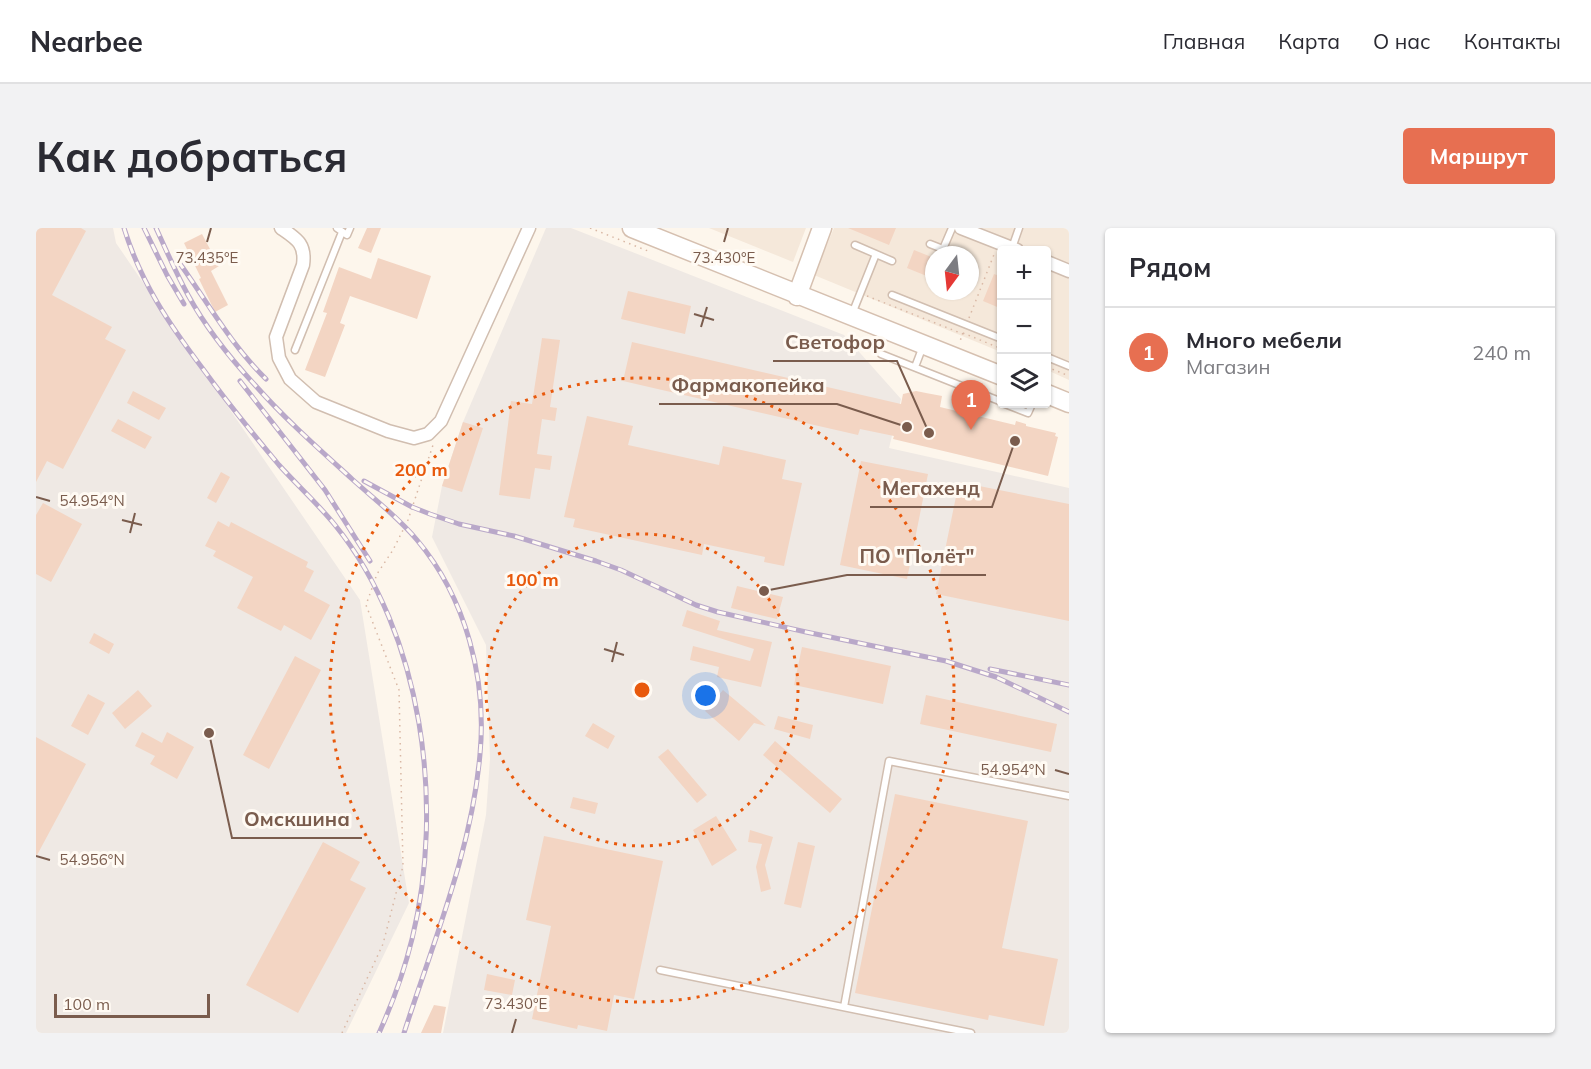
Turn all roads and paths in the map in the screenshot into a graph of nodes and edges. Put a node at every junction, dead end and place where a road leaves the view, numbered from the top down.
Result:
1 (281, 228) edge
2 (350, 228) edge
3 (528, 228) edge
4 (632, 228) edge
5 (822, 228) edge
6 (952, 228) edge
7 (961, 228) edge
8 (1019, 228) edge
9 (340, 230) edge
10 (999, 243) junction
11 (930, 244) dead end
12 (855, 245) dead end
13 (935, 246) edge
14 (944, 246) edge
15 (1006, 246) edge
16 (1015, 246) edge
17 (876, 254) junction
18 (892, 261) dead end
19 (1051, 264) edge
20 (1069, 272) edge
21 (861, 293) junction
22 (796, 296) junction
23 (892, 296) dead end
24 (851, 317) junction
25 (966, 325) junction
26 (963, 334) junction
27 (997, 337) edge
28 (923, 345) junction
29 (997, 347) edge
30 (295, 350) dead end
31 (881, 354) dead end
32 (953, 357) junction
33 (1051, 359) edge
34 (1069, 366) edge
35 (915, 367) junction
36 (1051, 369) edge
37 (997, 374) edge
38 (1069, 376) edge
39 (1051, 396) edge
40 (997, 401) edge
41 (1069, 403) edge
42 (1016, 408) edge
43 (1030, 408) edge
44 (434, 444) dead end
45 (1069, 796) edge
46 (660, 970) dead end
47 (844, 1007) junction
48 (342, 1033) edge
49 (970, 1033) edge

1 - 3 street
2 - 9 lane
4 - 22 main road
5 - 22 main road
6 - 14 lane
7 - 10 street
8 - 16 lane
9 - 30 lane
10 - 15 street
10 - 25 path
11 - 13 lane
12 - 17 lane
17 - 18 lane
17 - 21 lane
19 - 20 street
21 - 24 lane
21 - 26 path
22 - 24 main road
23 - 25 lane
24 - 28 main road
25 - 26 path
25 - 27 lane
26 - 29 path
26 - 32 path
28 - 32 main road
28 - 35 lane
31 - 35 lane
32 - 37 main road
33 - 34 lane
35 - 40 lane
36 - 38 path
39 - 41 main road
42 - 43 lane
44 - 48 path
45 - 47 lane
46 - 47 lane
47 - 49 lane

